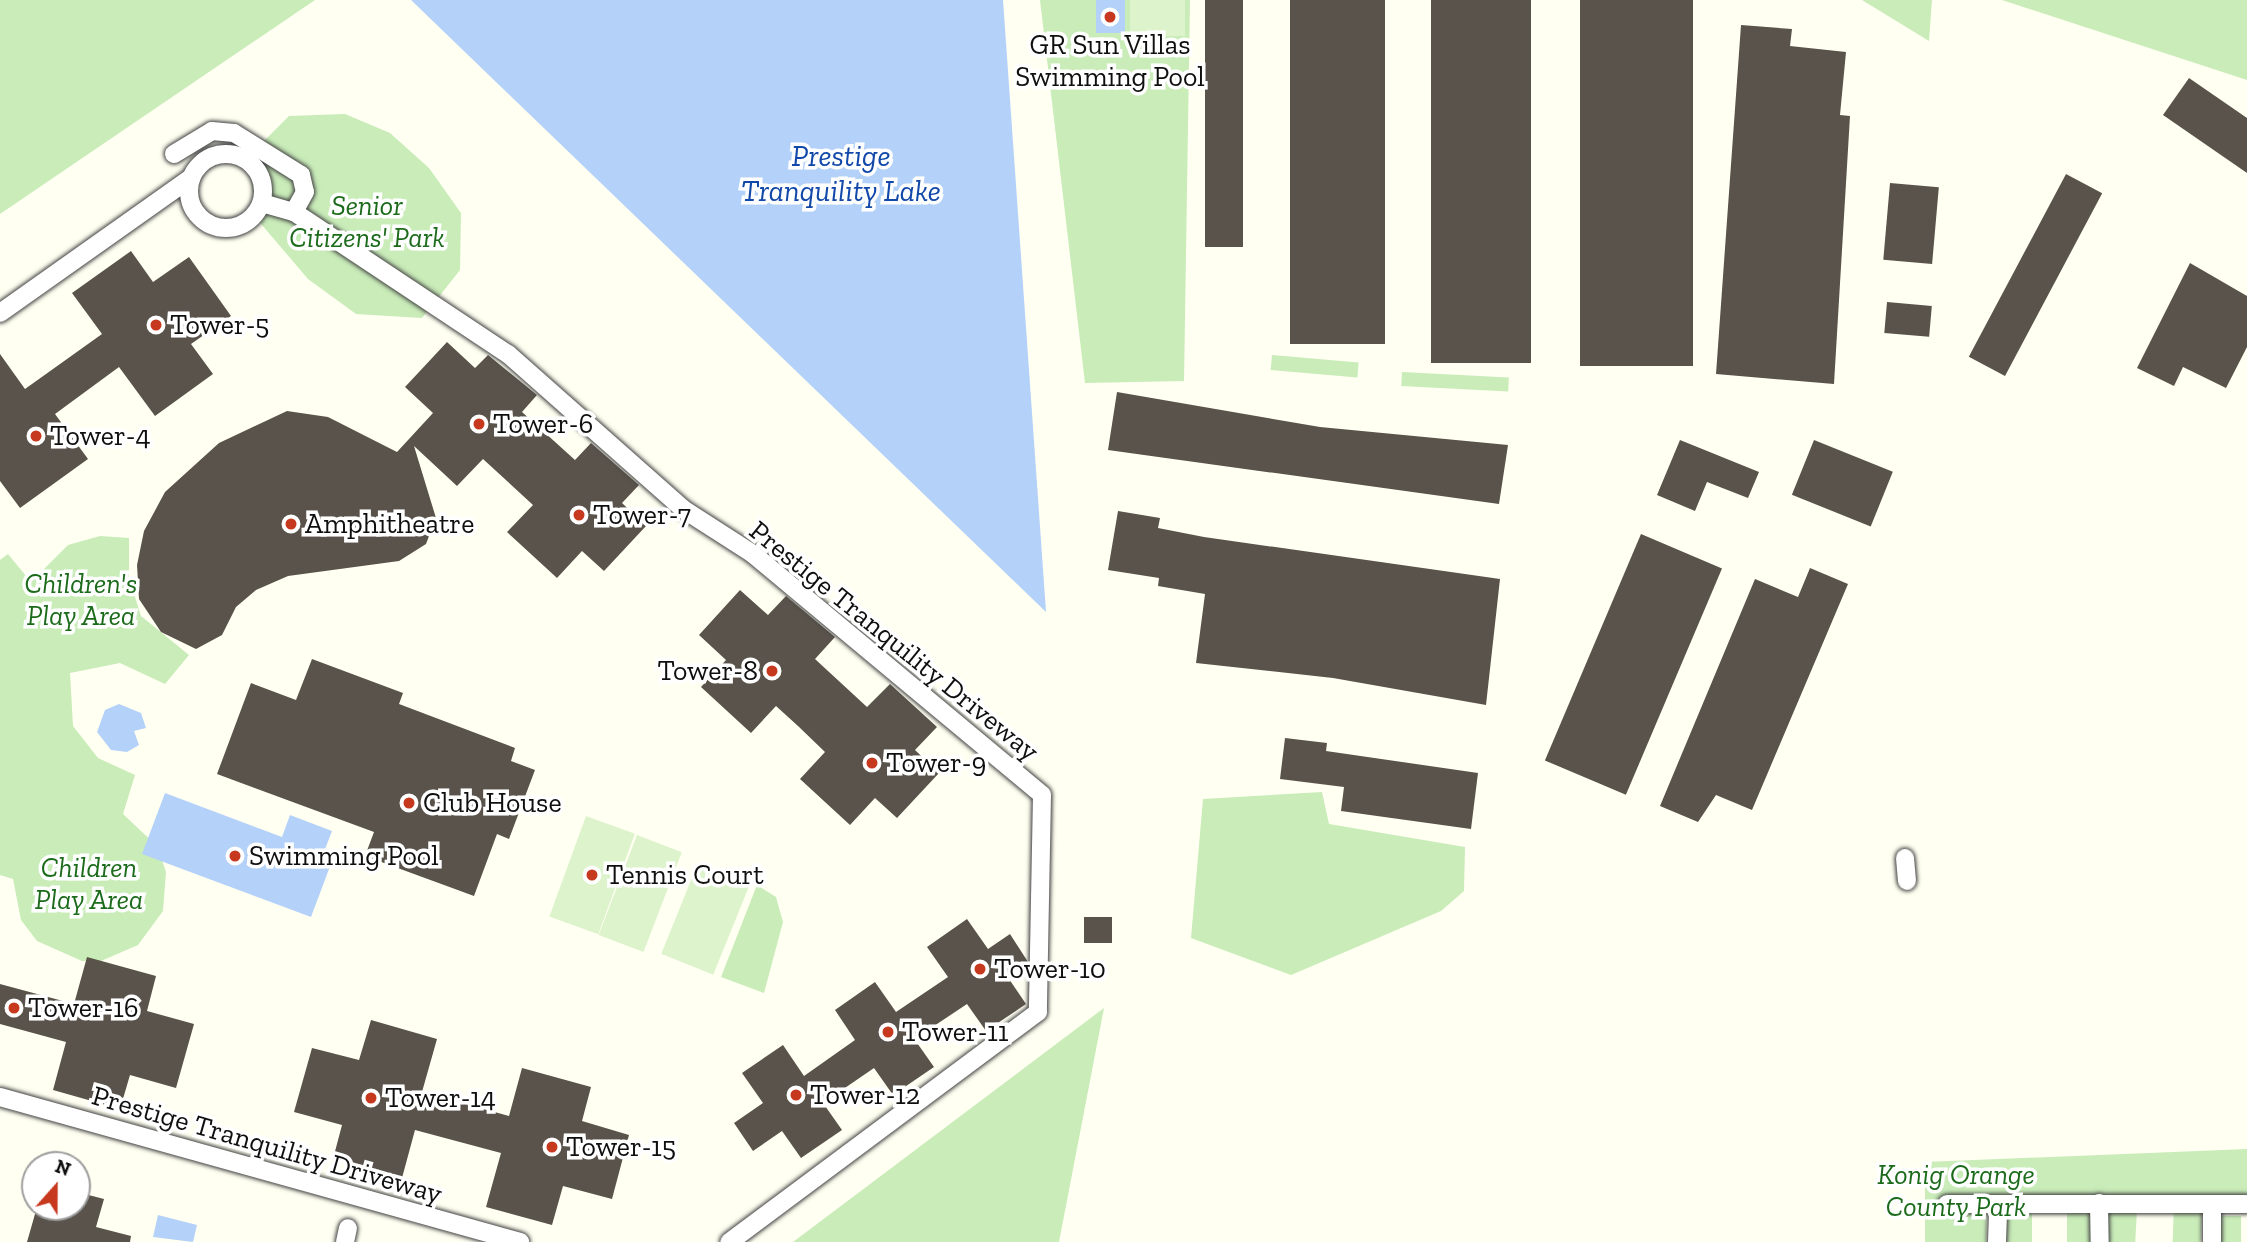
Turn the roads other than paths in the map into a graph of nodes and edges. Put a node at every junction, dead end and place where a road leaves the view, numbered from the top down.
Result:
1 (174, 154) dead end
2 (191, 178) junction
3 (262, 203) junction
4 (294, 212) junction
5 (0, 313) edge
6 (1890, 870) dead end
7 (1907, 881) dead end
8 (0, 1097) edge
9 (1947, 1203) dead end
10 (2099, 1203) junction
11 (2212, 1204) junction
12 (2247, 1204) edge
13 (1998, 1205) junction
14 (520, 1242) edge
15 (729, 1242) edge
16 (1997, 1242) edge
17 (2100, 1242) edge
18 (2212, 1242) edge

1 - 4 street
2 - 3 street
2 - 3 street
2 - 5 street
3 - 4 street, Prestige Tranquility Driveway
4 - 15 street, Prestige Tranquility Driveway
6 - 7 street
8 - 14 street, Prestige Tranquility Driveway
9 - 13 street
10 - 11 street
10 - 13 street
10 - 17 street
11 - 12 street
11 - 18 street
13 - 16 street

